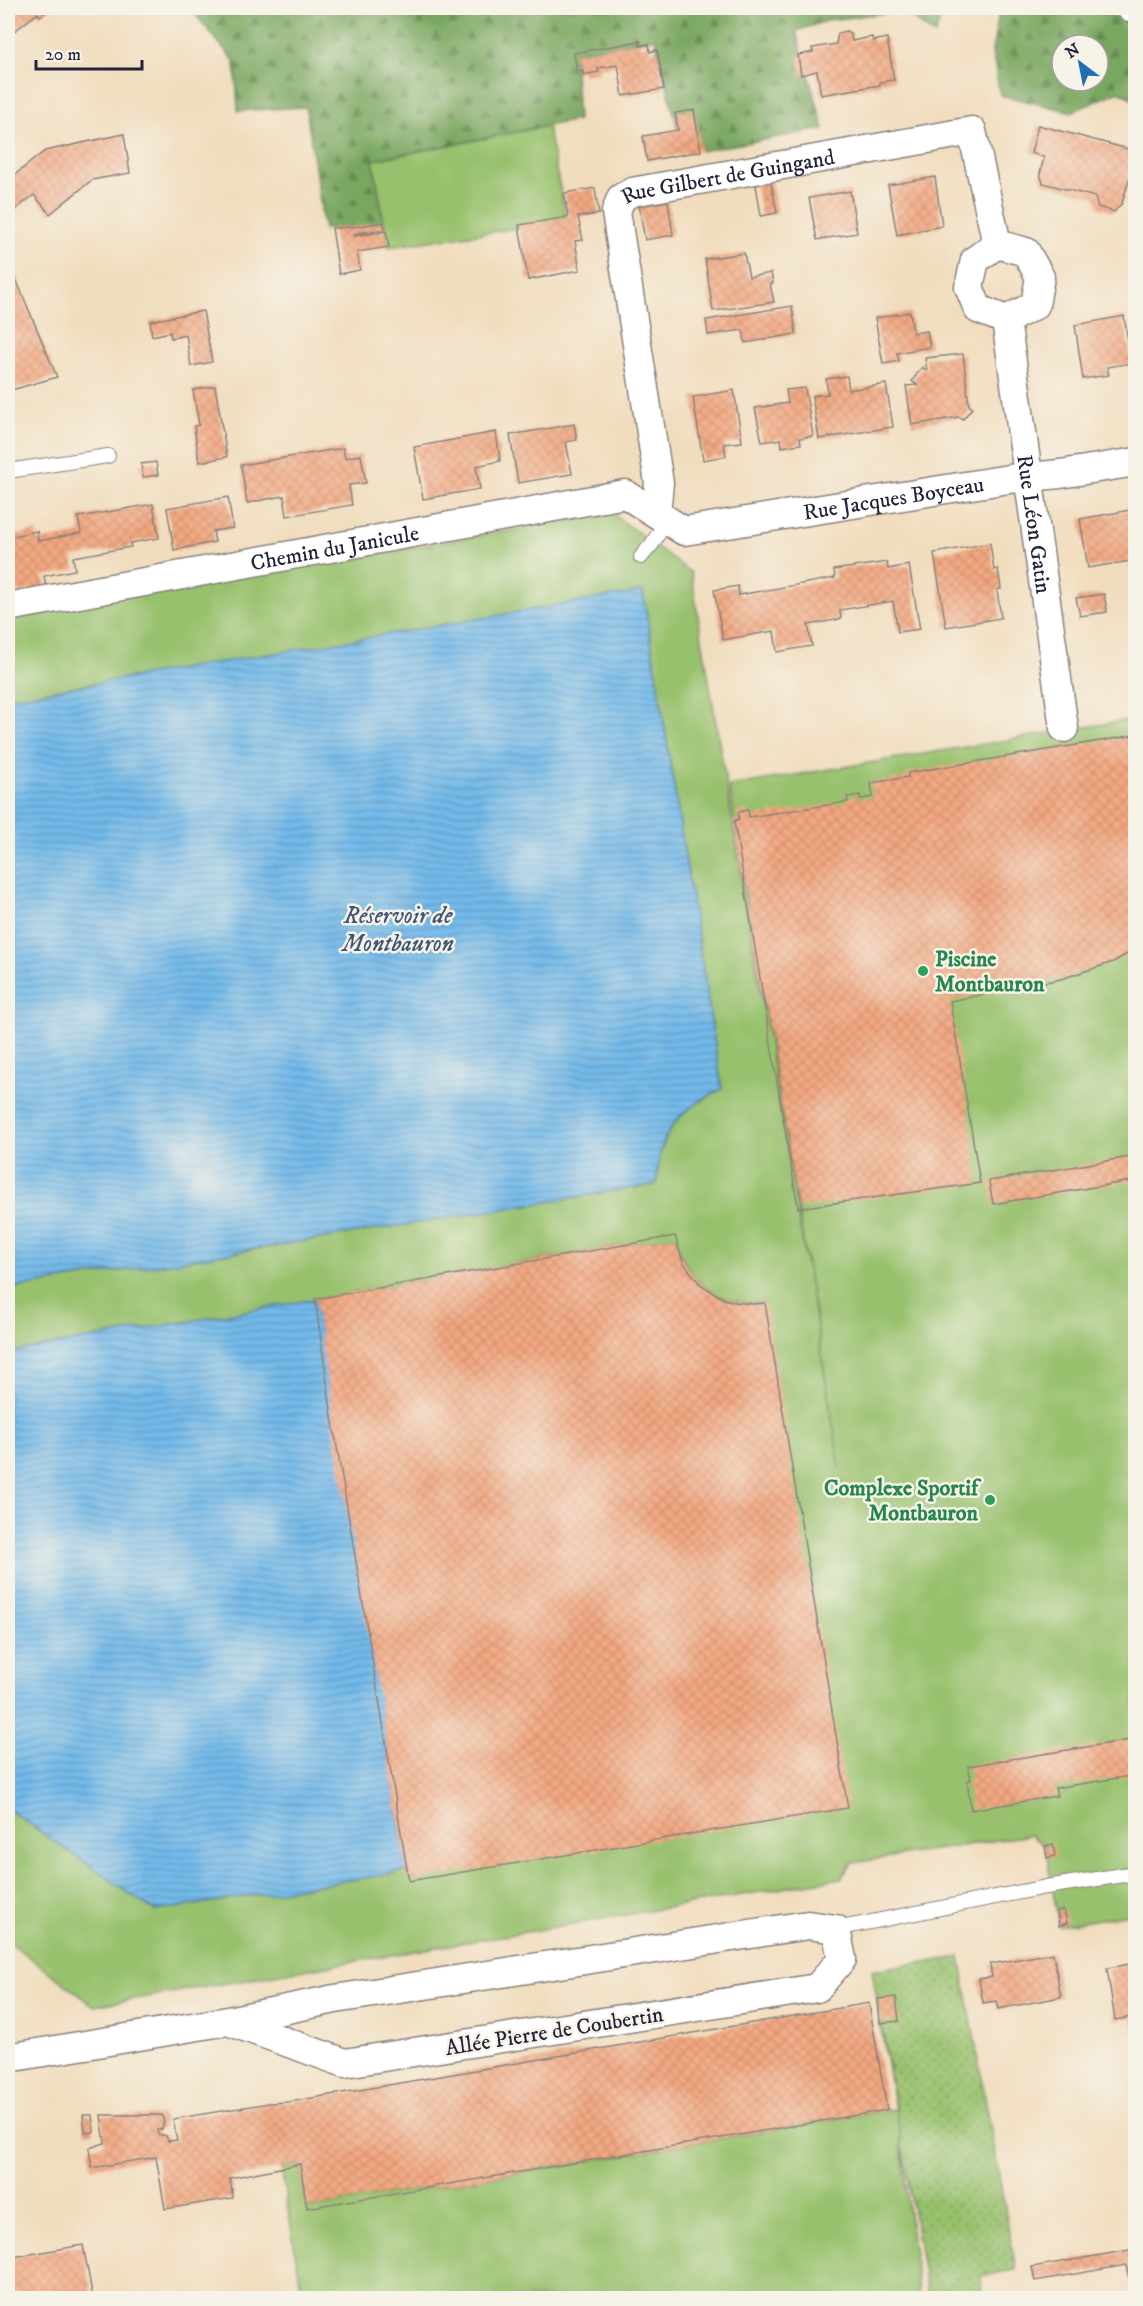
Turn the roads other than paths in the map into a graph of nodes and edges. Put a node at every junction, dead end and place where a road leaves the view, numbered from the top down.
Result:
1 (1131, 8) edge
2 (1136, 9) edge
3 (997, 244) junction
4 (1006, 321) junction
5 (108, 456) dead end
6 (1136, 462) edge
7 (8, 471) edge
8 (1028, 477) junction
9 (662, 517) junction
10 (641, 557) dead end
11 (8, 607) edge
12 (1064, 728) dead end
13 (1136, 1873) edge
14 (836, 1929) junction
15 (228, 2021) junction
16 (8, 2058) edge

1 - 2 street
3 - 4 street
3 - 4 street
3 - 9 street, Rue Gilbert de Guingand
4 - 8 street, Rue Léon Gatin
5 - 7 lane
6 - 8 street, Rue Jacques Boyceau
8 - 9 street, Rue Jacques Boyceau
8 - 12 street, Rue Léon Gatin
9 - 10 lane
9 - 11 street, Chemin du Janicule
13 - 14 lane, Allée Pierre de Coubertin
14 - 15 street, Allée Pierre de Coubertin
14 - 15 street, Allée Pierre de Coubertin
15 - 16 street, Allée Pierre de Coubertin

